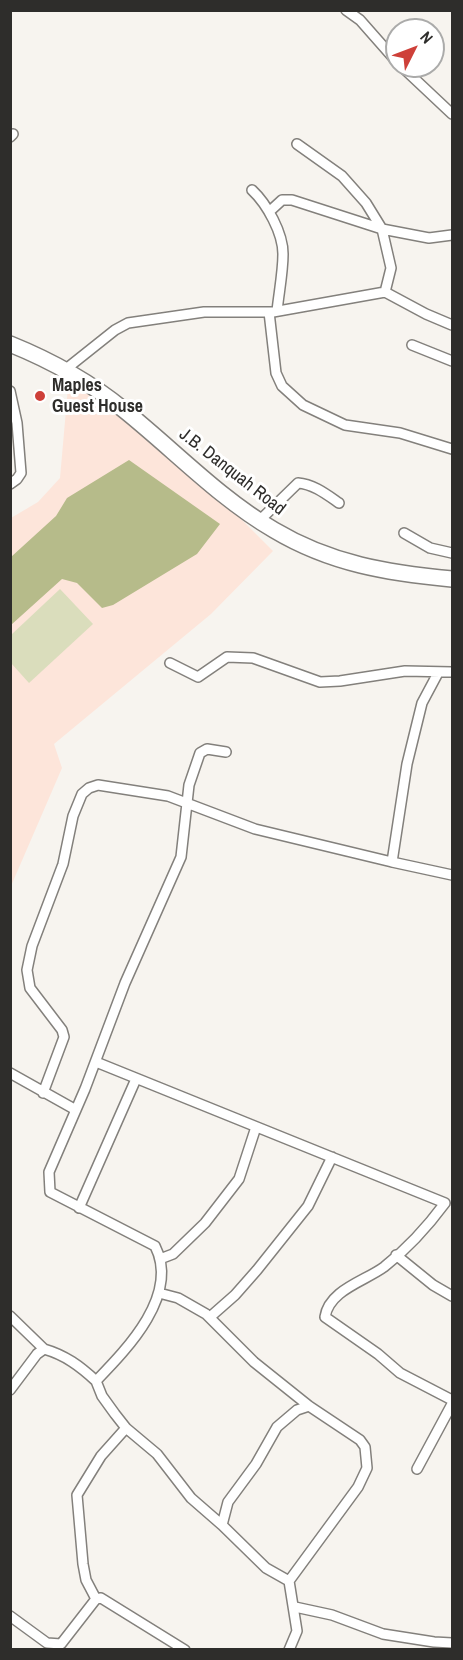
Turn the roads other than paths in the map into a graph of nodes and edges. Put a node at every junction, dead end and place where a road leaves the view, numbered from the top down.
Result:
1 (346, 10) edge
2 (385, 48) edge
3 (414, 78) edge
4 (453, 114) edge
5 (297, 144) dead end
6 (252, 190) dead end
7 (270, 211) junction
8 (382, 229) junction
9 (453, 235) edge
10 (386, 292) junction
11 (273, 312) junction
12 (453, 325) edge
13 (10, 344) edge
14 (412, 345) dead end
15 (453, 361) edge
16 (66, 369) junction
17 (10, 391) edge
18 (453, 449) edge
19 (10, 484) edge
20 (339, 502) dead end
21 (259, 520) junction
22 (404, 533) dead end
23 (453, 553) edge
24 (453, 579) edge
25 (170, 663) dead end
26 (453, 672) edge
27 (438, 673) junction
28 (226, 752) dead end
29 (188, 802) junction
30 (392, 862) junction
31 (453, 875) edge
32 (96, 1062) junction
33 (10, 1073) edge
34 (136, 1079) junction
35 (44, 1093) junction
36 (76, 1110) junction
37 (256, 1127) junction
38 (332, 1157) junction
39 (79, 1208) junction
40 (396, 1255) junction
41 (160, 1259) junction
42 (159, 1293) junction
43 (453, 1296) edge
44 (10, 1316) edge
45 (210, 1317) junction
46 (44, 1349) junction
47 (96, 1381) junction
48 (10, 1390) edge
49 (453, 1402) edge
50 (309, 1406) junction
51 (126, 1428) junction
52 (417, 1469) dead end
53 (222, 1525) junction
54 (289, 1581) junction
55 (96, 1599) junction
56 (295, 1607) junction
57 (10, 1616) edge
58 (447, 1645) edge
59 (184, 1650) edge
60 (289, 1650) edge

1 - 2 street
3 - 4 street
5 - 8 street
6 - 7 street
7 - 8 street
7 - 11 street
8 - 9 street
8 - 10 street
10 - 11 street
10 - 12 street
11 - 16 street
11 - 18 street
13 - 16 highway, J.B. Danquah Road
14 - 15 street
16 - 21 highway, J.B. Danquah Road
17 - 19 street
20 - 21 street
21 - 24 highway, J.B. Danquah Road
22 - 23 street
25 - 27 street
26 - 27 street
27 - 30 street
28 - 29 street
29 - 30 street
29 - 32 street
29 - 35 street
30 - 31 street
32 - 34 street
32 - 36 street
33 - 35 street
34 - 37 street
34 - 39 street
35 - 36 street
36 - 39 street
37 - 38 street
37 - 41 street
38 - 40 street
38 - 45 street
39 - 41 street
40 - 43 street
40 - 49 street
41 - 42 street
42 - 45 street
42 - 47 street
44 - 46 street
45 - 50 street
46 - 47 street
46 - 48 street
47 - 51 street
49 - 52 street
50 - 53 street
50 - 54 street
51 - 53 street
51 - 55 street
53 - 54 street
54 - 56 street
55 - 57 street
55 - 59 street
56 - 58 street
56 - 60 street

